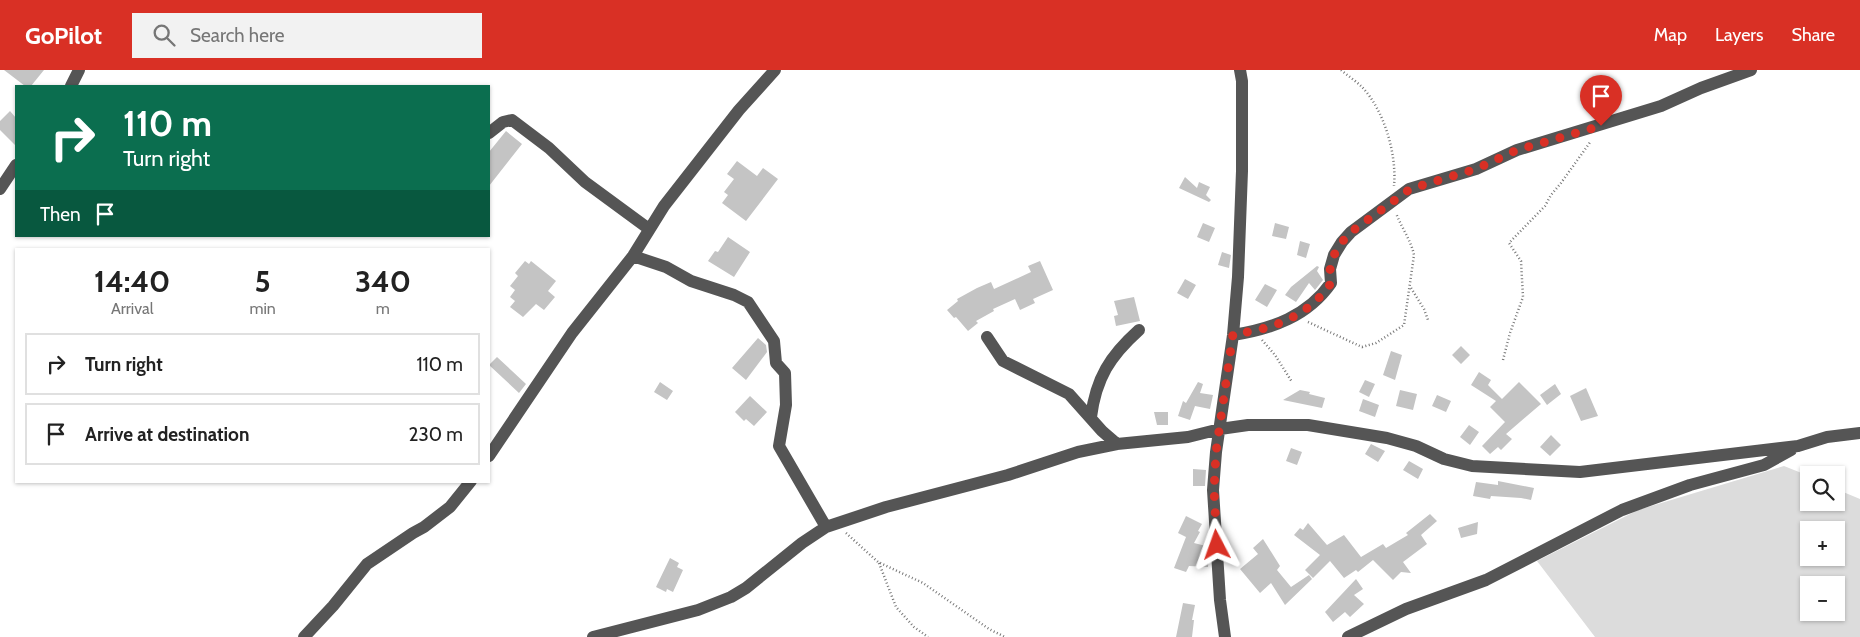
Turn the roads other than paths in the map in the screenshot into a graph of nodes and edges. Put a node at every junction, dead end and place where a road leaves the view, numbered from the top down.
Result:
1 (79, 70) edge
2 (775, 70) edge
3 (1240, 70) edge
4 (1751, 70) edge
5 (72, 85) edge
6 (490, 132) edge
7 (15, 166) edge
8 (0, 189) edge
9 (649, 229) junction
10 (633, 256) junction
11 (1139, 330) dead end
12 (1233, 334) junction
13 (988, 337) dead end
14 (1091, 417) junction
15 (1220, 429) junction
16 (1860, 433) edge
17 (1117, 444) junction
18 (1798, 446) junction
19 (490, 455) edge
20 (469, 483) edge
21 (831, 525) junction
22 (304, 637) edge
23 (593, 637) edge
24 (1225, 637) edge
25 (1348, 637) edge

1 - 5 street
2 - 9 street
3 - 12 street
4 - 12 street
6 - 9 street
7 - 8 street
9 - 10 street
10 - 19 street
10 - 21 street
11 - 14 street
12 - 15 street
13 - 14 street
14 - 17 street
15 - 17 street
15 - 18 street
15 - 24 street
16 - 18 street
17 - 21 street
18 - 25 street
20 - 22 street
21 - 23 street

